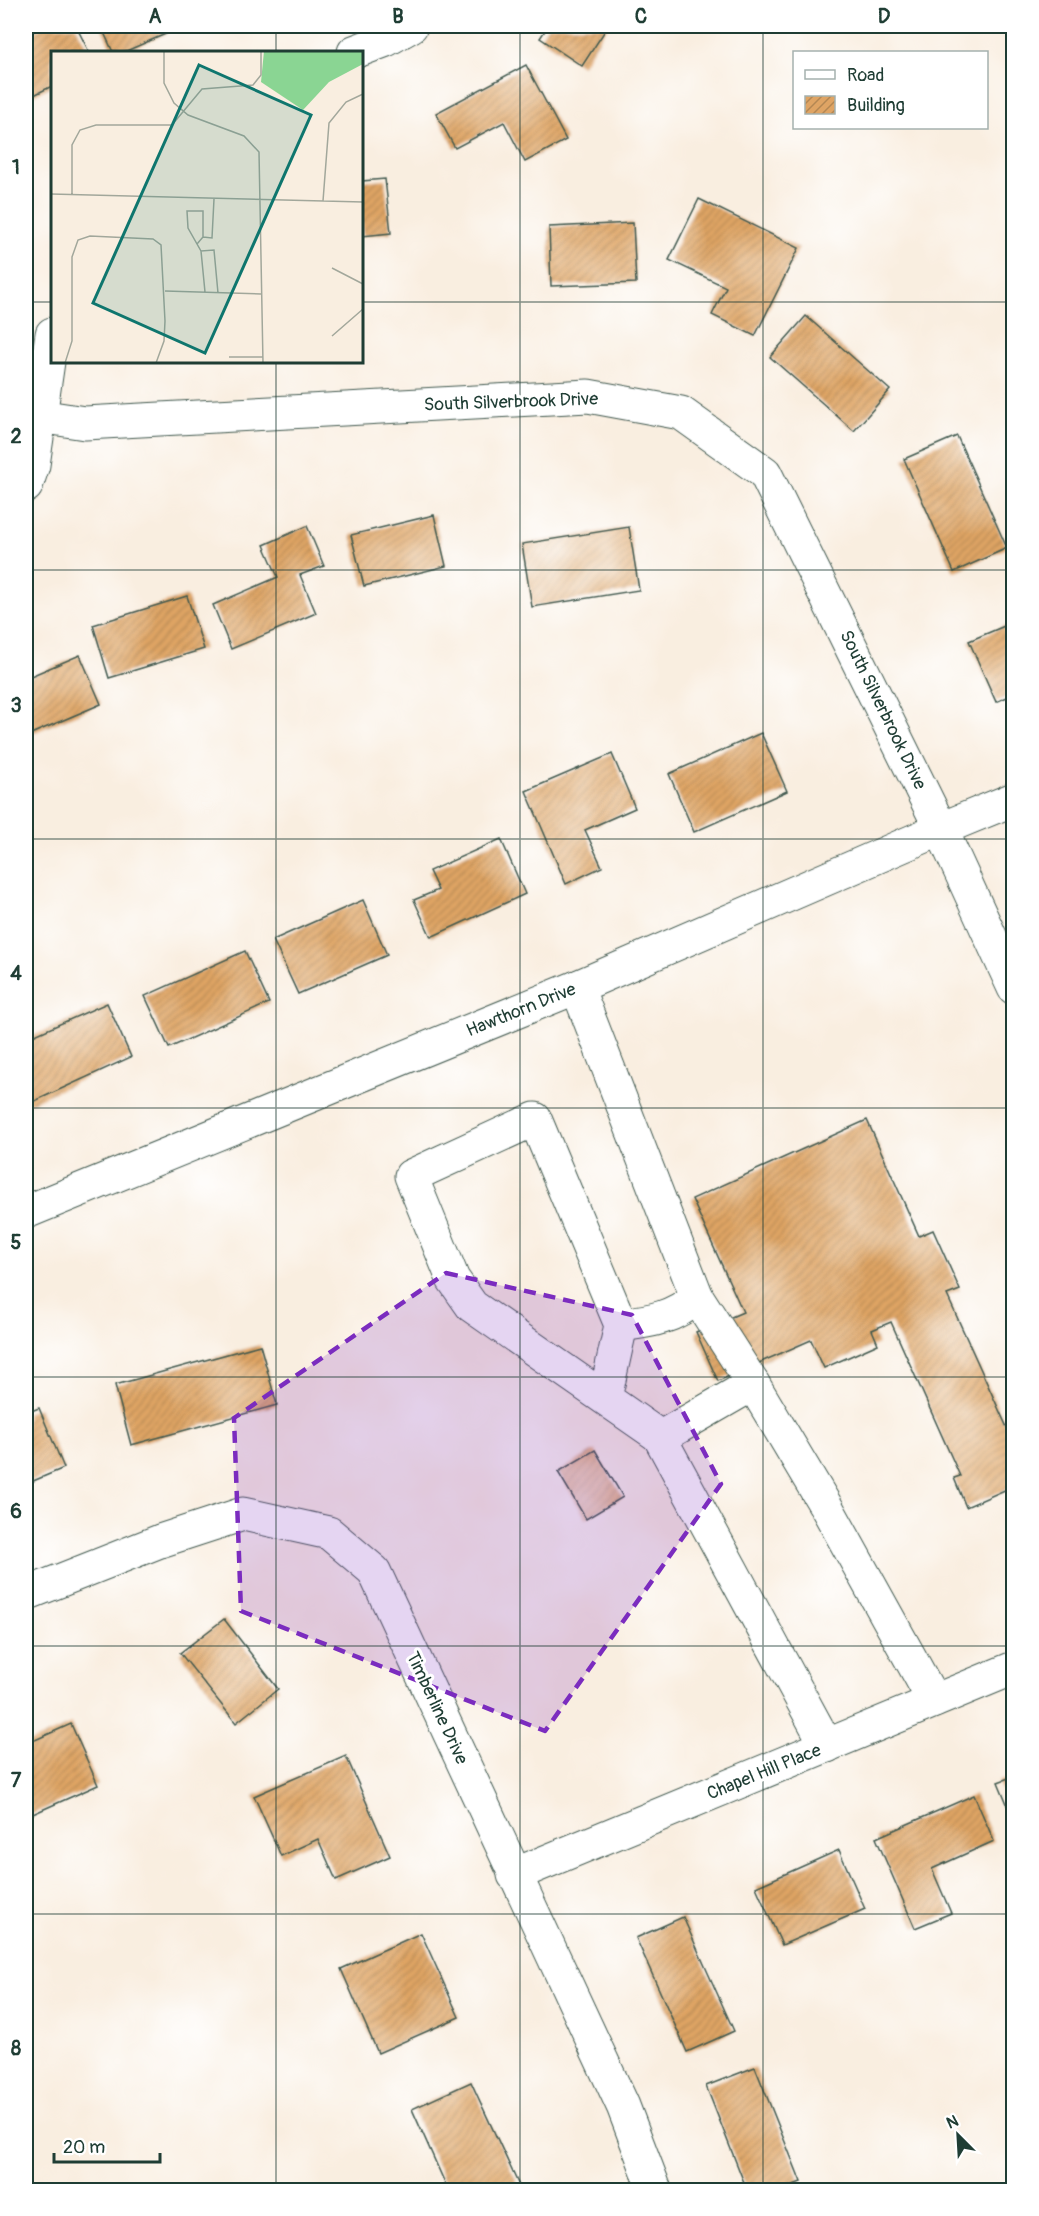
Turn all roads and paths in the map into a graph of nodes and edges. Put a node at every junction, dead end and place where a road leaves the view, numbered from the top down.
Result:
1 (411, 26) edge
2 (357, 51) edge
3 (51, 348) edge
4 (32, 413) edge
5 (26, 486) edge
6 (1014, 800) edge
7 (941, 829) junction
8 (578, 987) junction
9 (1014, 988) edge
10 (26, 1212) edge
11 (698, 1297) junction
12 (621, 1325) junction
13 (753, 1384) junction
14 (605, 1398) junction
15 (658, 1436) junction
16 (26, 1594) edge
17 (1014, 1668) edge
18 (934, 1701) junction
19 (827, 1746) junction
20 (514, 1875) junction
21 (655, 2190) edge

1 - 2 street
3 - 4 street
4 - 5 street
4 - 7 street, South Silverbrook Drive
6 - 7 street, Hawthorn Drive
7 - 8 street, Hawthorn Drive
7 - 9 street, South Silverbrook Drive
8 - 10 street, Hawthorn Drive
8 - 11 street
11 - 12 street
11 - 13 street
12 - 14 street
12 - 14 street
13 - 15 street
13 - 18 street
14 - 15 street
15 - 19 street
16 - 20 street, Timberline Drive
17 - 18 street, Chapel Hill Place
18 - 19 street, Chapel Hill Place
19 - 20 street, Chapel Hill Place
20 - 21 street, Timberline Drive

